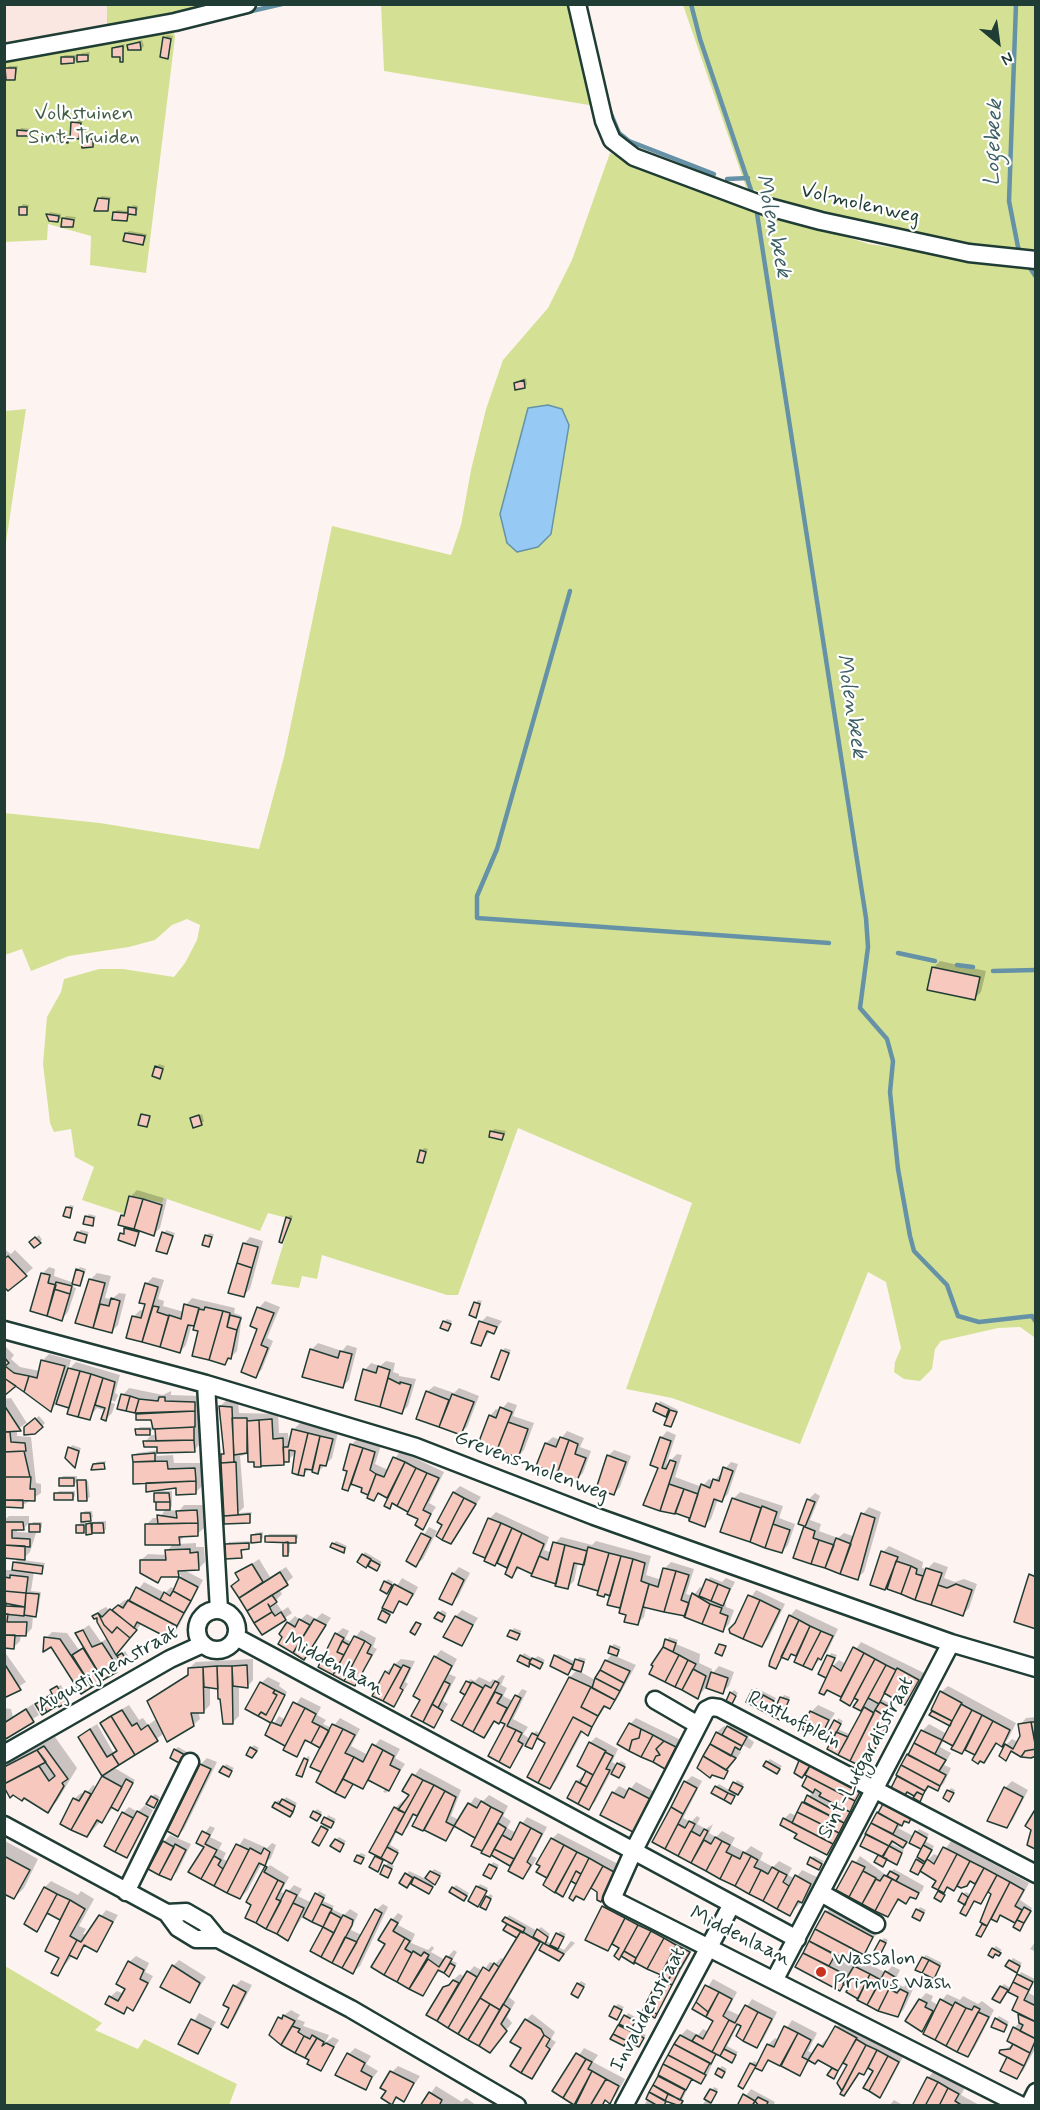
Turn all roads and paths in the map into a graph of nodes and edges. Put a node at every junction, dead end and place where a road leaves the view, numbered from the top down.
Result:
1 (247, 4) edge
2 (577, 4) edge
3 (4, 53) edge
4 (1035, 260) edge
5 (4, 1330) edge
6 (207, 1384) junction
7 (219, 1610) junction
8 (236, 1637) junction
9 (951, 1642) junction
10 (203, 1644) junction
11 (1035, 1668) edge
12 (655, 1700) dead end
13 (698, 1725) junction
14 (4, 1754) edge
15 (190, 1762) dead end
16 (876, 1789) junction
17 (4, 1826) edge
18 (633, 1852) junction
19 (1035, 1874) edge
20 (126, 1892) junction
21 (821, 1893) junction
22 (732, 1904) junction
23 (876, 1924) dead end
24 (797, 1939) junction
25 (708, 1946) junction
26 (775, 1979) junction
27 (1035, 2092) edge
28 (517, 2106) edge
29 (624, 2106) edge
30 (1022, 2106) edge
31 (1029, 2106) edge

1 - 3 street
2 - 4 street, Volmolenweg
5 - 6 street, Grevensmolenweg
6 - 7 street
6 - 9 street, Grevensmolenweg
7 - 8 street
7 - 10 street
8 - 10 street
8 - 18 street, Middenlaan
9 - 11 street, Grevensmolenweg
9 - 16 street, Sint-Lutgardisstraat
10 - 14 street, Augustijnenstraat
12 - 13 street
13 - 16 street, Rusthofplein
13 - 18 street, Rusthofplein
15 - 20 street
16 - 19 street
16 - 21 street, Sint-Lutgardisstraat
17 - 20 street
18 - 22 street, Middenlaan
18 - 25 street, Middenlaan
20 - 28 street
21 - 23 street
21 - 24 street, Sint-Lutgardisstraat
22 - 24 street, Middenlaan
22 - 25 street, Invalidenstraat
24 - 26 street, Sint-Lutgardisstraat
25 - 26 street, Middenlaan
25 - 29 street, Invalidenstraat
26 - 30 street, Middenlaan
27 - 31 street

